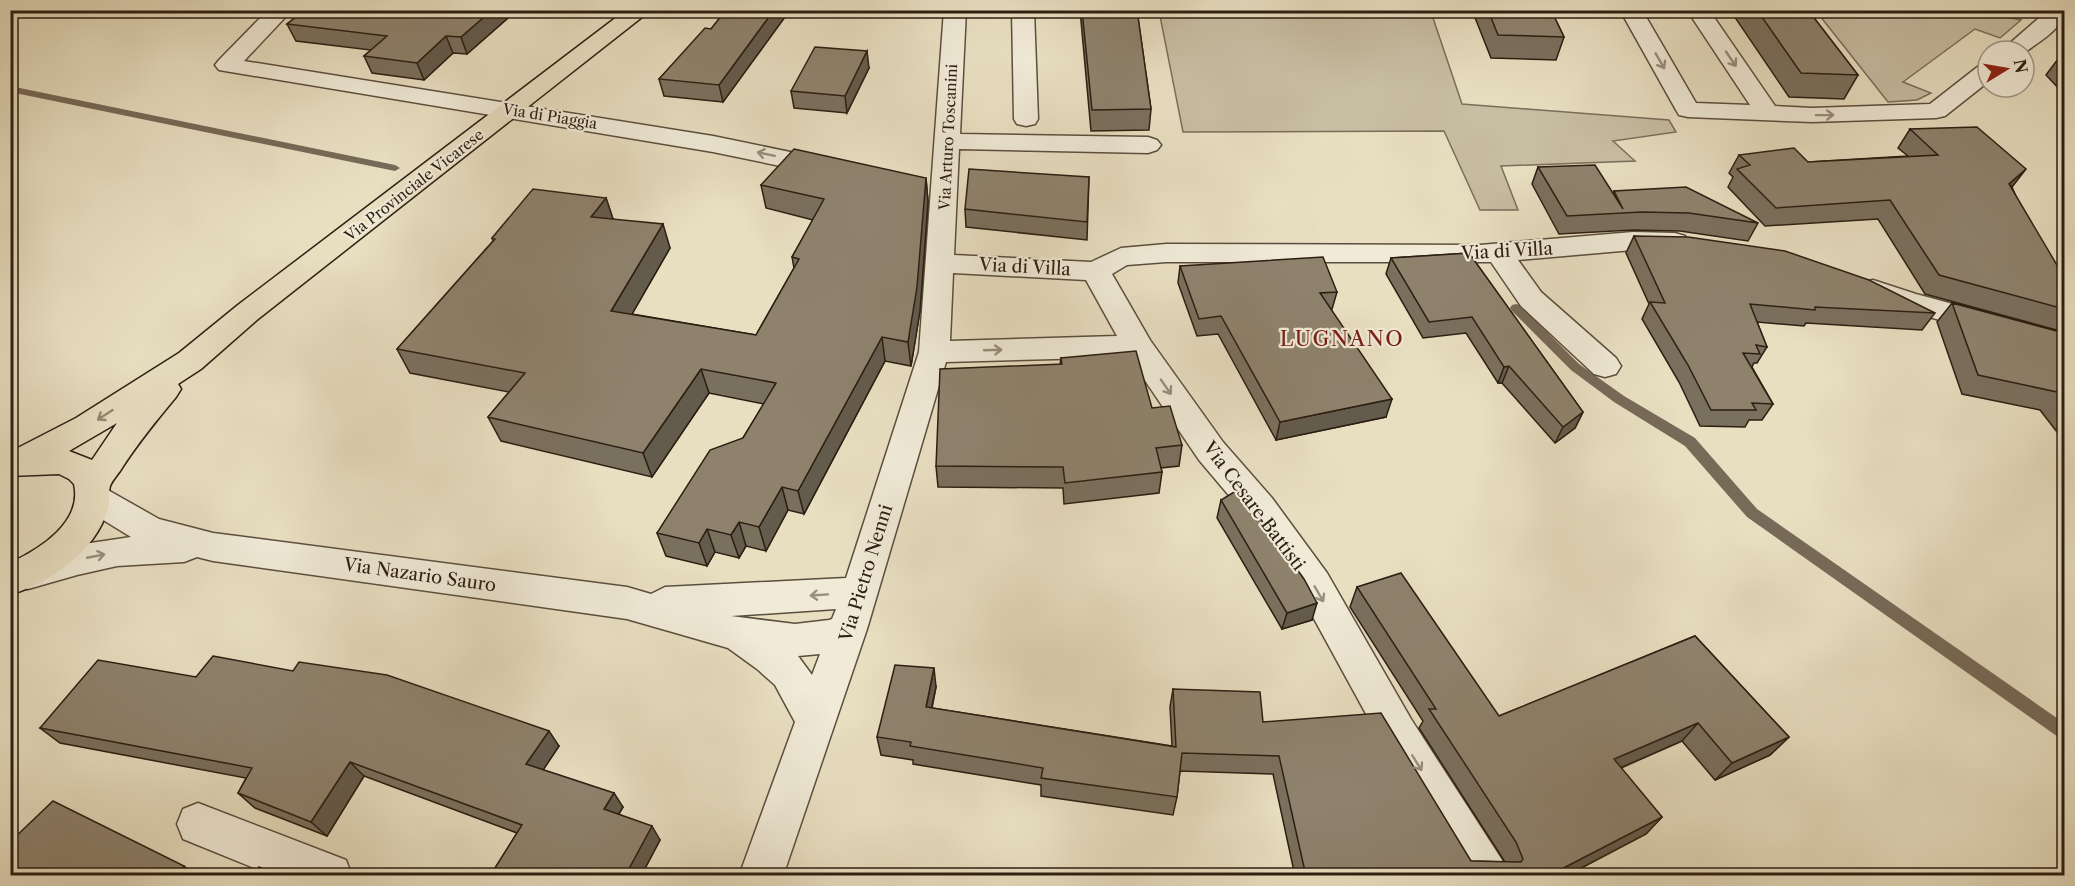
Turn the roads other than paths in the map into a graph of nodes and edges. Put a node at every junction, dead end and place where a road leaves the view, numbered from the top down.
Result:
1 (280, 10) edge
2 (640, 10) edge
3 (955, 10) edge
4 (1023, 10) edge
5 (1630, 10) edge
6 (1698, 10) edge
7 (2060, 10) edge
8 (2028, 39) edge
9 (1976, 79) edge
10 (511, 110) junction
11 (1767, 112) junction
12 (1026, 119) dead end
13 (947, 141) junction
14 (1148, 145) dead end
15 (856, 175) edge
16 (1701, 244) edge
17 (1499, 253) junction
18 (939, 263) junction
19 (1096, 271) junction
20 (1850, 281) edge
21 (2064, 344) edge
22 (1138, 346) junction
23 (934, 352) junction
24 (190, 360) junction
25 (1605, 366) dead end
26 (13, 466) edge
27 (94, 491) junction
28 (213, 547) junction
29 (15, 578) edge
30 (861, 592) junction
31 (627, 603) junction
32 (848, 629) junction
33 (736, 634) junction
34 (816, 724) junction
35 (198, 824) dead end
36 (330, 876) edge
37 (761, 876) edge
38 (1486, 876) edge

1 - 10 street, Via di Piaggia
2 - 10 main road, Via Provinciale Vicarese
3 - 13 street, Via Arturo Toscanini
4 - 12 street
5 -> 11 street
6 -> 11 street
7 - 8 street
11 -> 9 street
15 -> 10 street, Via di Piaggia
10 - 24 main road, Via Provinciale Vicarese
13 - 14 street
13 - 18 street, Via Arturo Toscanini
16 - 17 street, Via di Villa
17 - 19 street, Via di Villa
17 - 25 street
18 - 19 street, Via di Villa
18 - 23 street, Via Pietro Nenni
19 - 22 street, Via Cesare Battisti
20 - 21 street
23 -> 22 street
22 -> 38 street, Via Cesare Battisti
23 - 30 street, Via Pietro Nenni
24 -> 26 main road, Via Provinciale Vicarese
24 - 27 main road, Via Provinciale Vicarese
26 - 27 main road
27 - 28 street, Via Nazario Sauro
27 - 29 main road, Via Provinciale Vicarese
29 -> 28 street, Via Nazario Sauro
28 - 31 street, Via Nazario Sauro
30 -> 31 street, Via Nazario Sauro
30 - 32 street, Via Pietro Nenni
31 - 33 street, Via Nazario Sauro
32 - 33 street, Via Nazario Sauro
32 - 34 street, Via Pietro Nenni
33 - 34 street, Via Nazario Sauro
34 - 37 street, Via Pietro Nenni
35 - 36 street

